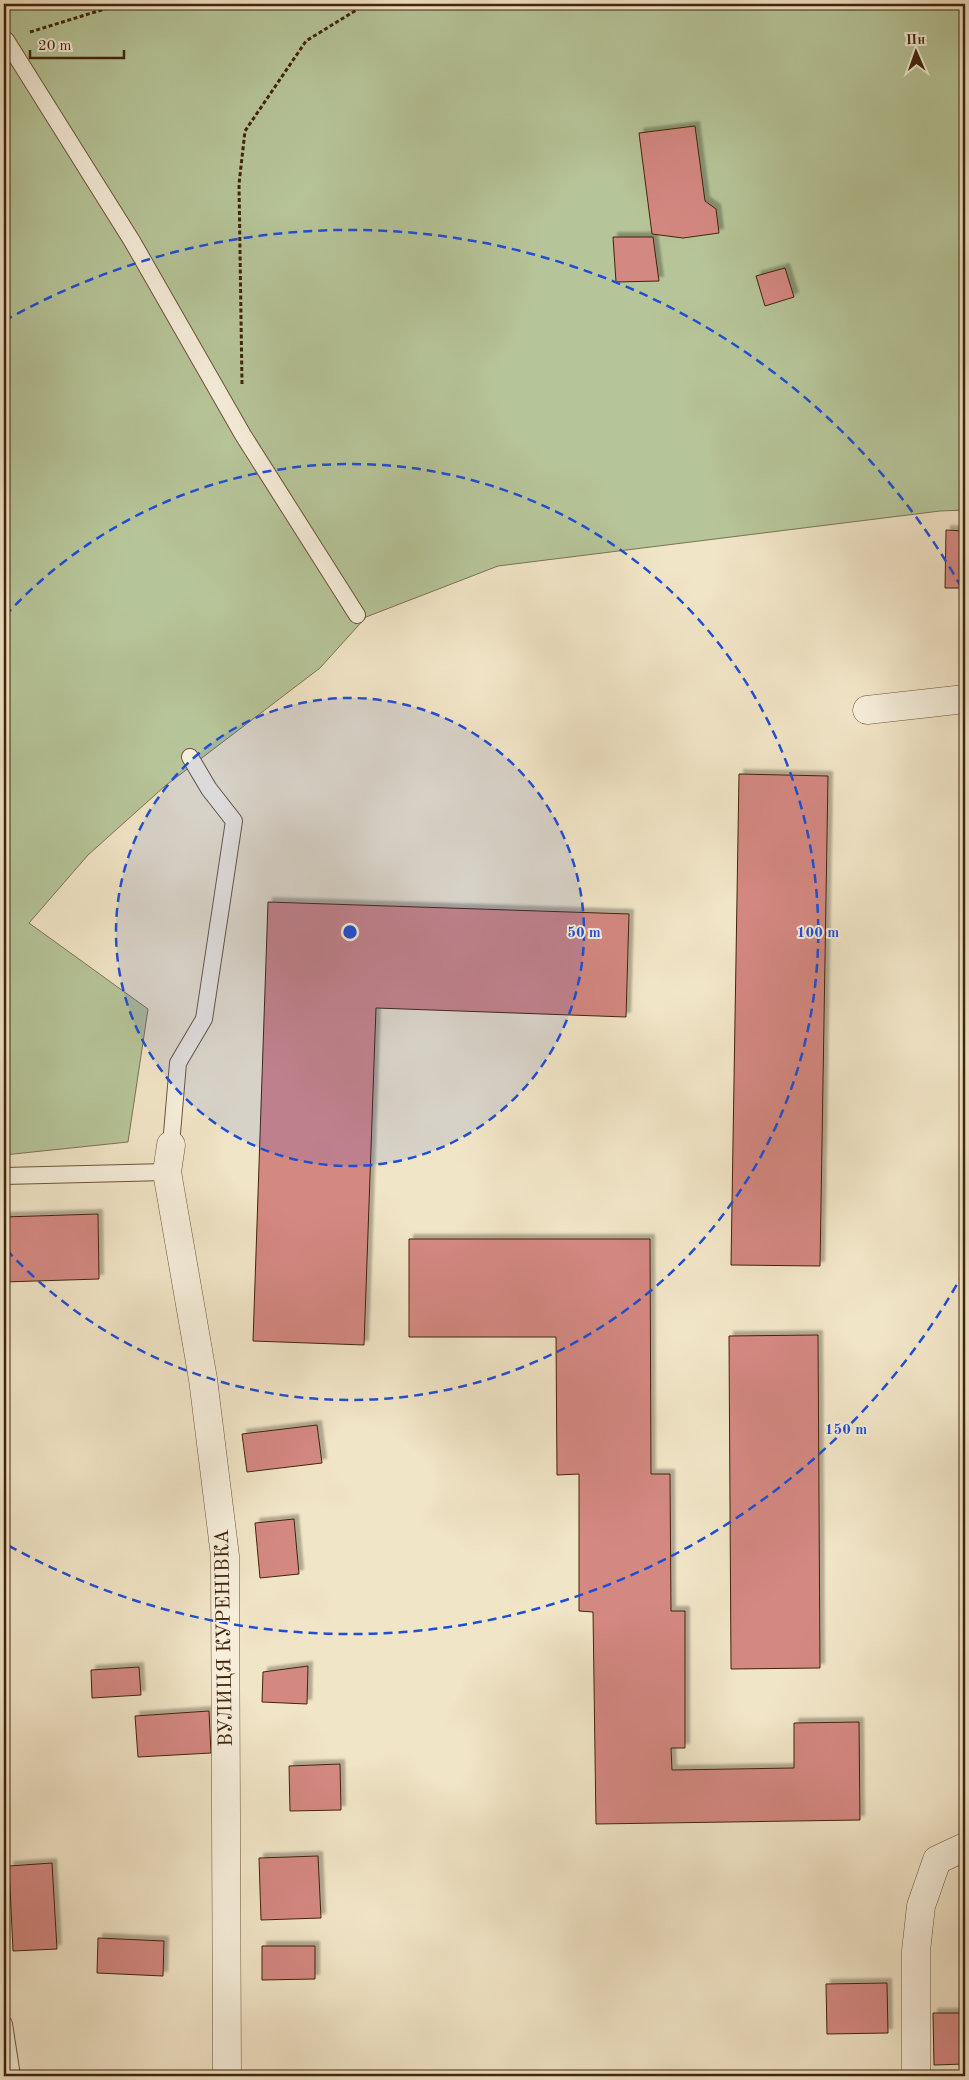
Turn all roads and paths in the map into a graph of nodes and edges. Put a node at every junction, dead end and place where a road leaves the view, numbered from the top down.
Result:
1 (121, 4) edge
2 (366, 4) edge
3 (6, 40) joint
4 (242, 386) dead end
5 (357, 615) dead end
6 (965, 699) edge
7 (867, 710) dead end
8 (190, 756) dead end
9 (171, 1144) joint
10 (167, 1172) junction
11 (4, 1176) edge
12 (965, 1847) edge
13 (4, 2024) edge
14 (12, 2076) edge
15 (228, 2076) edge
16 (916, 2076) edge

1 - 3 path
2 - 4 path
3 - 5 lane
6 - 7 street
8 - 9 lane
9 - 10 street, ВУЛИЦЯ КУРЕНІВКА
10 - 11 lane
10 - 15 street, ВУЛИЦЯ КУРЕНІВКА
12 - 16 street
13 - 14 lane

